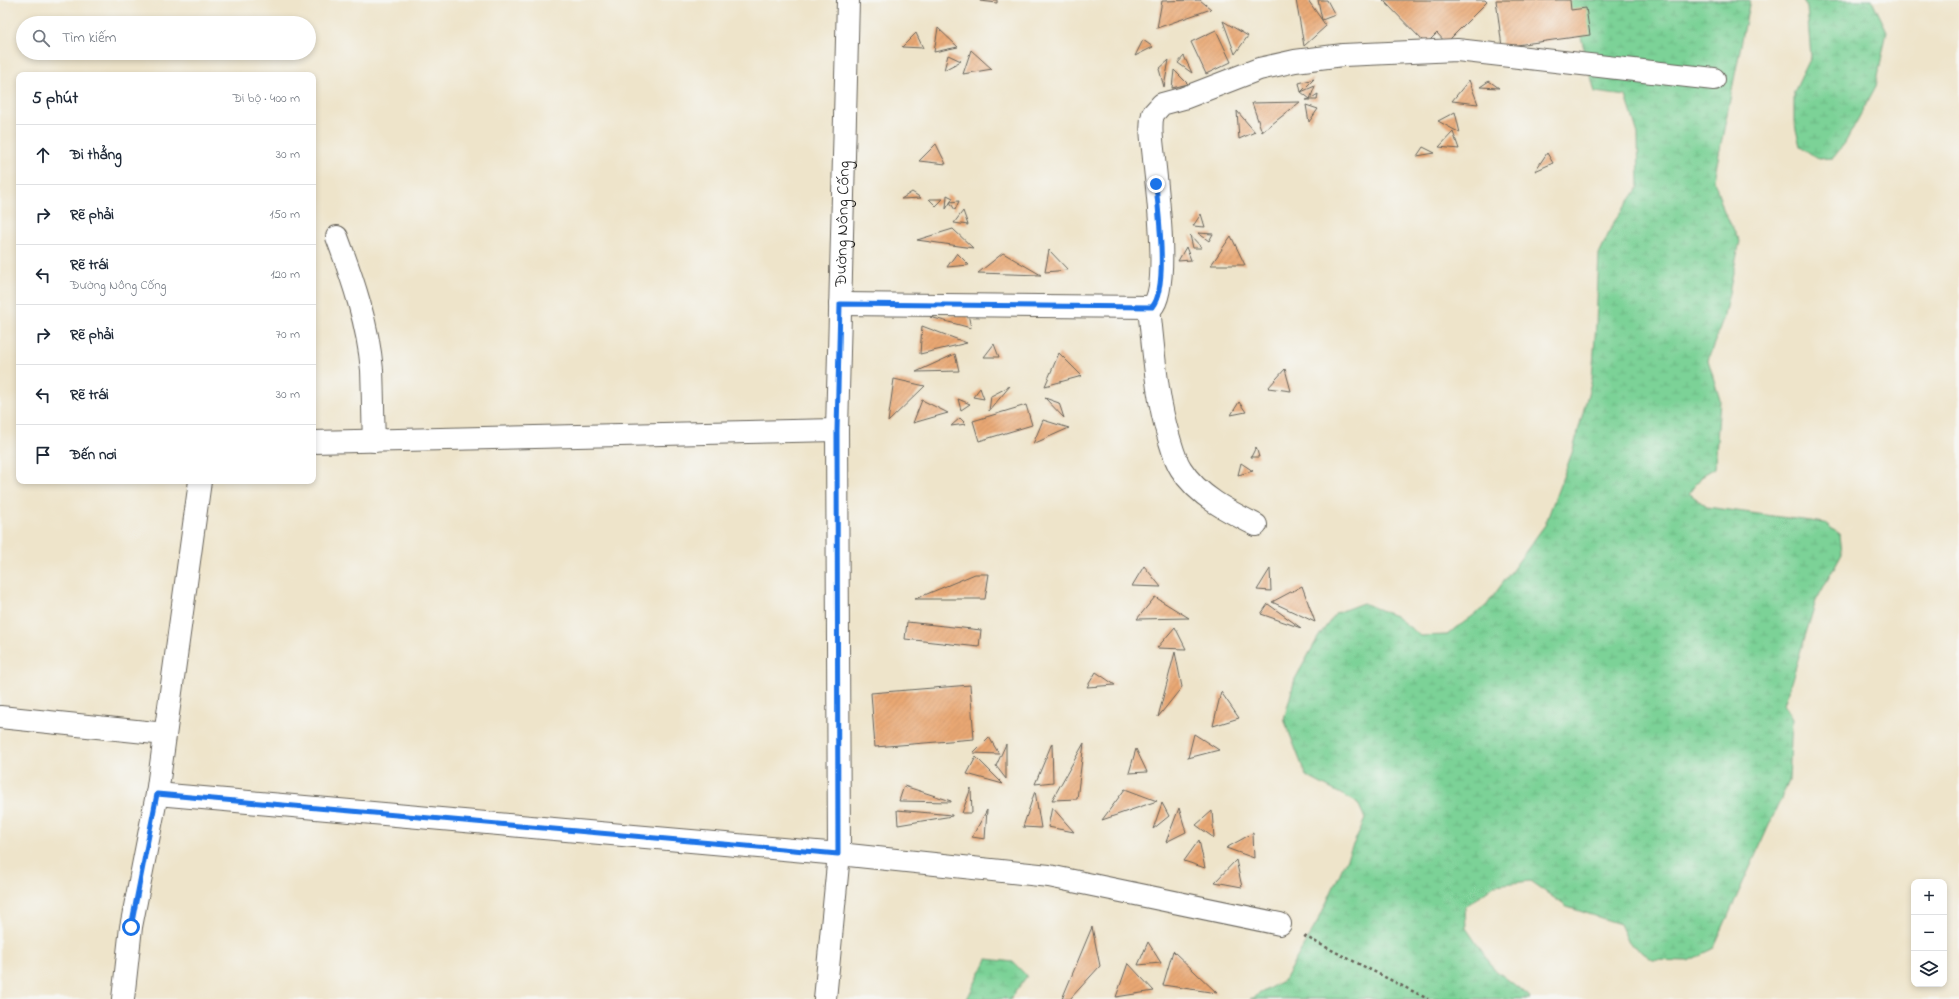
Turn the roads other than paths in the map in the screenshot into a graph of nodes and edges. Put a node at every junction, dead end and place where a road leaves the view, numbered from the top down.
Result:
1 (848, 0) edge
2 (1714, 79) dead end
3 (337, 237) dead end
4 (840, 304) junction
5 (1149, 308) junction
6 (837, 430) junction
7 (374, 441) junction
8 (316, 442) edge
9 (200, 484) edge
10 (1256, 525) dead end
11 (0, 717) edge
12 (166, 734) junction
13 (157, 794) junction
14 (838, 854) junction
15 (1280, 924) road end
16 (123, 999) edge
17 (825, 999) edge

1 - 4 street, Đường Nông Cống
2 - 5 street
3 - 7 street
4 - 5 street
4 - 6 street, Đường Nông Cống
5 - 10 street
6 - 7 street
6 - 14 street, Đường Nông Cống
7 - 8 street
9 - 12 street
11 - 12 street
12 - 13 street
13 - 14 street
13 - 16 street
14 - 15 street
14 - 17 street, Đường Nông Cống

